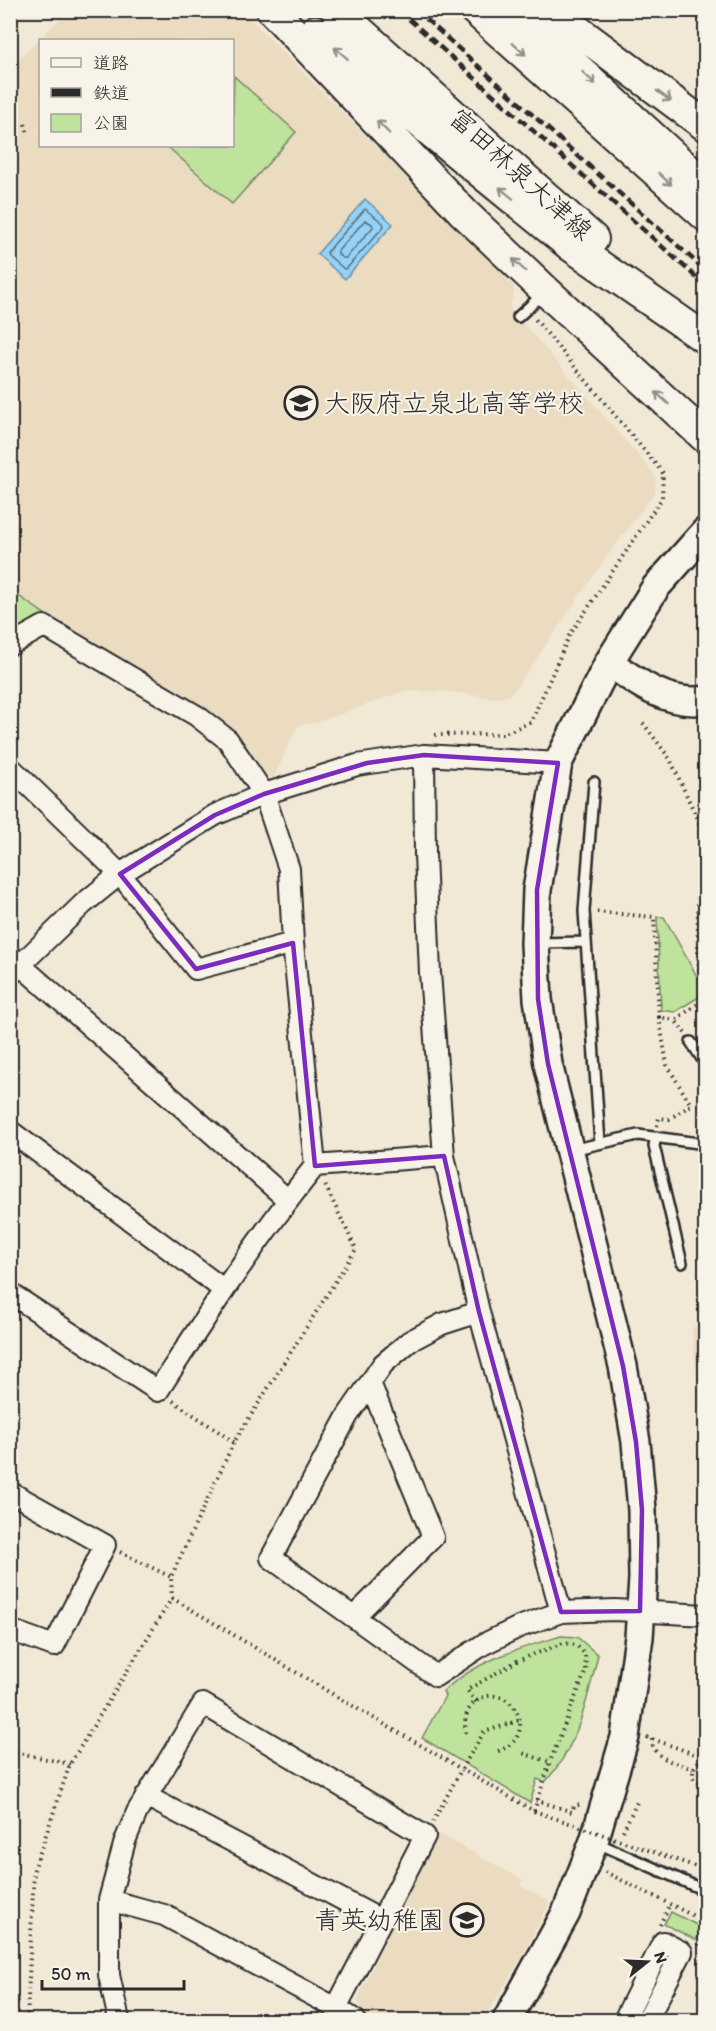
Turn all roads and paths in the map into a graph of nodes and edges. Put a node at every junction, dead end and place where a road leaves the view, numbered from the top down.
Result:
1 (272, 10) edge
2 (292, 10) edge
3 (336, 10) edge
4 (475, 10) edge
5 (514, 10) edge
6 (550, 10) edge
7 (25, 124) dead end
8 (705, 126) edge
9 (28, 135) dead end
10 (705, 186) edge
11 (705, 216) edge
12 (537, 300) junction
13 (518, 317) dead end
14 (705, 339) edge
15 (705, 438) edge
16 (705, 531) edge
17 (10, 645) edge
18 (609, 662) junction
19 (705, 700) edge
20 (643, 723) dead end
21 (433, 735) dead end
22 (424, 755) junction
23 (558, 763) junction
24 (10, 767) edge
25 (594, 782) dead end
26 (264, 794) junction
27 (705, 839) edge
28 (120, 874) junction
29 (584, 911) junction
30 (585, 942) junction
31 (293, 943) junction
32 (535, 944) junction
33 (14, 966) edge
34 (705, 997) edge
35 (659, 1017) junction
36 (675, 1020) junction
37 (691, 1042) joint
38 (705, 1065) edge
39 (10, 1131) edge
40 (656, 1137) junction
41 (600, 1143) junction
42 (705, 1143) edge
43 (569, 1151) junction
44 (444, 1156) junction
45 (315, 1166) junction
46 (288, 1200) junction
47 (682, 1263) dead end
48 (223, 1289) junction
49 (10, 1293) edge
50 (479, 1312) junction
51 (370, 1383) junction
52 (158, 1391) junction
53 (234, 1442) junction
54 (10, 1492) edge
55 (105, 1545) junction
56 (171, 1577) junction
57 (172, 1598) junction
58 (640, 1611) junction
59 (561, 1612) junction
60 (705, 1615) edge
61 (354, 1617) junction
62 (10, 1630) edge
63 (476, 1701) junction
64 (520, 1720) junction
65 (466, 1733) dead end
66 (10, 1751) edge
67 (496, 1752) dead end
68 (519, 1752) dead end
69 (704, 1758) edge
70 (550, 1762) junction
71 (70, 1764) junction
72 (693, 1769) junction
73 (461, 1770) junction
74 (705, 1788) edge
75 (146, 1796) junction
76 (536, 1800) junction
77 (638, 1800) dead end
78 (585, 1804) dead end
79 (534, 1810) junction
80 (425, 1836) junction
81 (607, 1841) junction
82 (705, 1870) edge
83 (602, 1871) dead end
84 (705, 1891) edge
85 (109, 1900) junction
86 (670, 1904) junction
87 (705, 1915) edge
88 (381, 1920) junction
89 (704, 1921) edge
90 (660, 1926) dead end
91 (705, 1929) edge
92 (698, 1945) dead end
93 (336, 2008) junction
94 (27, 2020) edge
95 (119, 2020) edge
96 (355, 2020) edge
97 (507, 2020) edge
98 (624, 2020) edge
99 (647, 2020) edge

12 -> 1 main road
14 -> 2 main road
3 - 14 main road, 富田林泉大津線
4 -> 11 main road
5 -> 10 main road
6 -> 8 main road
7 - 9 path
12 - 13 lane
15 -> 12 main road
12 - 21 path
16 - 18 street
17 - 26 street
18 - 19 street
18 - 23 street
20 - 27 path
22 - 23 street
22 - 26 street
22 - 44 street
23 - 32 street
24 - 28 street
25 - 29 lane
26 - 28 street
26 - 31 street
27 - 34 path
28 - 31 street
28 - 33 street
29 - 30 lane
29 - 35 path
30 - 32 lane
30 - 41 lane
31 - 45 street
32 - 43 street
33 - 46 street
34 - 36 path
35 - 36 path
35 - 40 path
36 - 37 path
37 - 38 lane
39 - 48 street
40 - 41 lane
40 - 42 lane
40 - 47 lane
41 - 43 lane
43 - 58 street
44 - 45 street
44 - 50 street
45 - 46 street
45 - 53 path
46 - 48 street
48 - 52 street
49 - 52 street
50 - 51 street
50 - 59 street
51 - 61 street
51 - 61 street
52 - 53 path
53 - 56 path
54 - 55 street
55 - 56 path
55 - 62 street
56 - 57 path
57 - 71 path
57 - 73 path
58 - 59 street
58 - 60 street
58 - 81 street
59 - 61 street
63 - 64 path
63 - 65 path
63 - 70 path
64 - 67 path
64 - 73 path
66 - 71 path
68 - 70 path
69 - 72 path
69 - 72 path
70 - 76 path
71 - 94 path
72 - 74 path
73 - 79 path
73 - 80 path
75 - 80 street
75 - 85 street
75 - 88 street
76 - 78 path
76 - 79 path
77 - 81 path
79 - 81 path, bridge
80 - 88 street
81 - 82 path, bridge
81 - 84 lane
81 - 97 street
83 - 86 path
85 - 93 street
85 - 95 street
86 - 89 path
86 - 90 path
87 - 89 path
88 - 93 street
91 - 92 path
93 - 96 street
98 - 99 street

